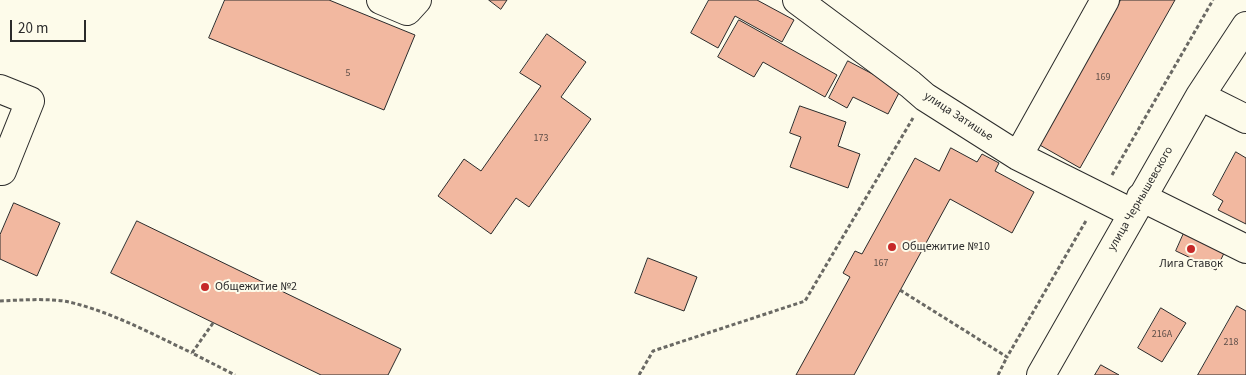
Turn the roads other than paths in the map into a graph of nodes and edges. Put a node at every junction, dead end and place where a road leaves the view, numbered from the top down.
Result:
1 (380, 0) edge
2 (417, 0) edge
3 (797, 0) edge
4 (1105, 0) edge
5 (1246, 26) edge
6 (0, 89) edge
7 (1200, 96) junction
8 (1246, 119) edge
9 (1018, 156) junction
10 (2, 171) dead end
11 (1137, 205) junction
12 (1246, 249) edge
13 (1041, 375) edge

1 - 2 street
3 - 9 street, улица Затишье
4 - 9 street
5 - 7 street, улица Чернышевского
6 - 10 street
7 - 8 street
7 - 11 street, улица Чернышевского
9 - 11 street, улица Затишье
11 - 12 street, улица Затишье
11 - 13 street, улица Чернышевского

